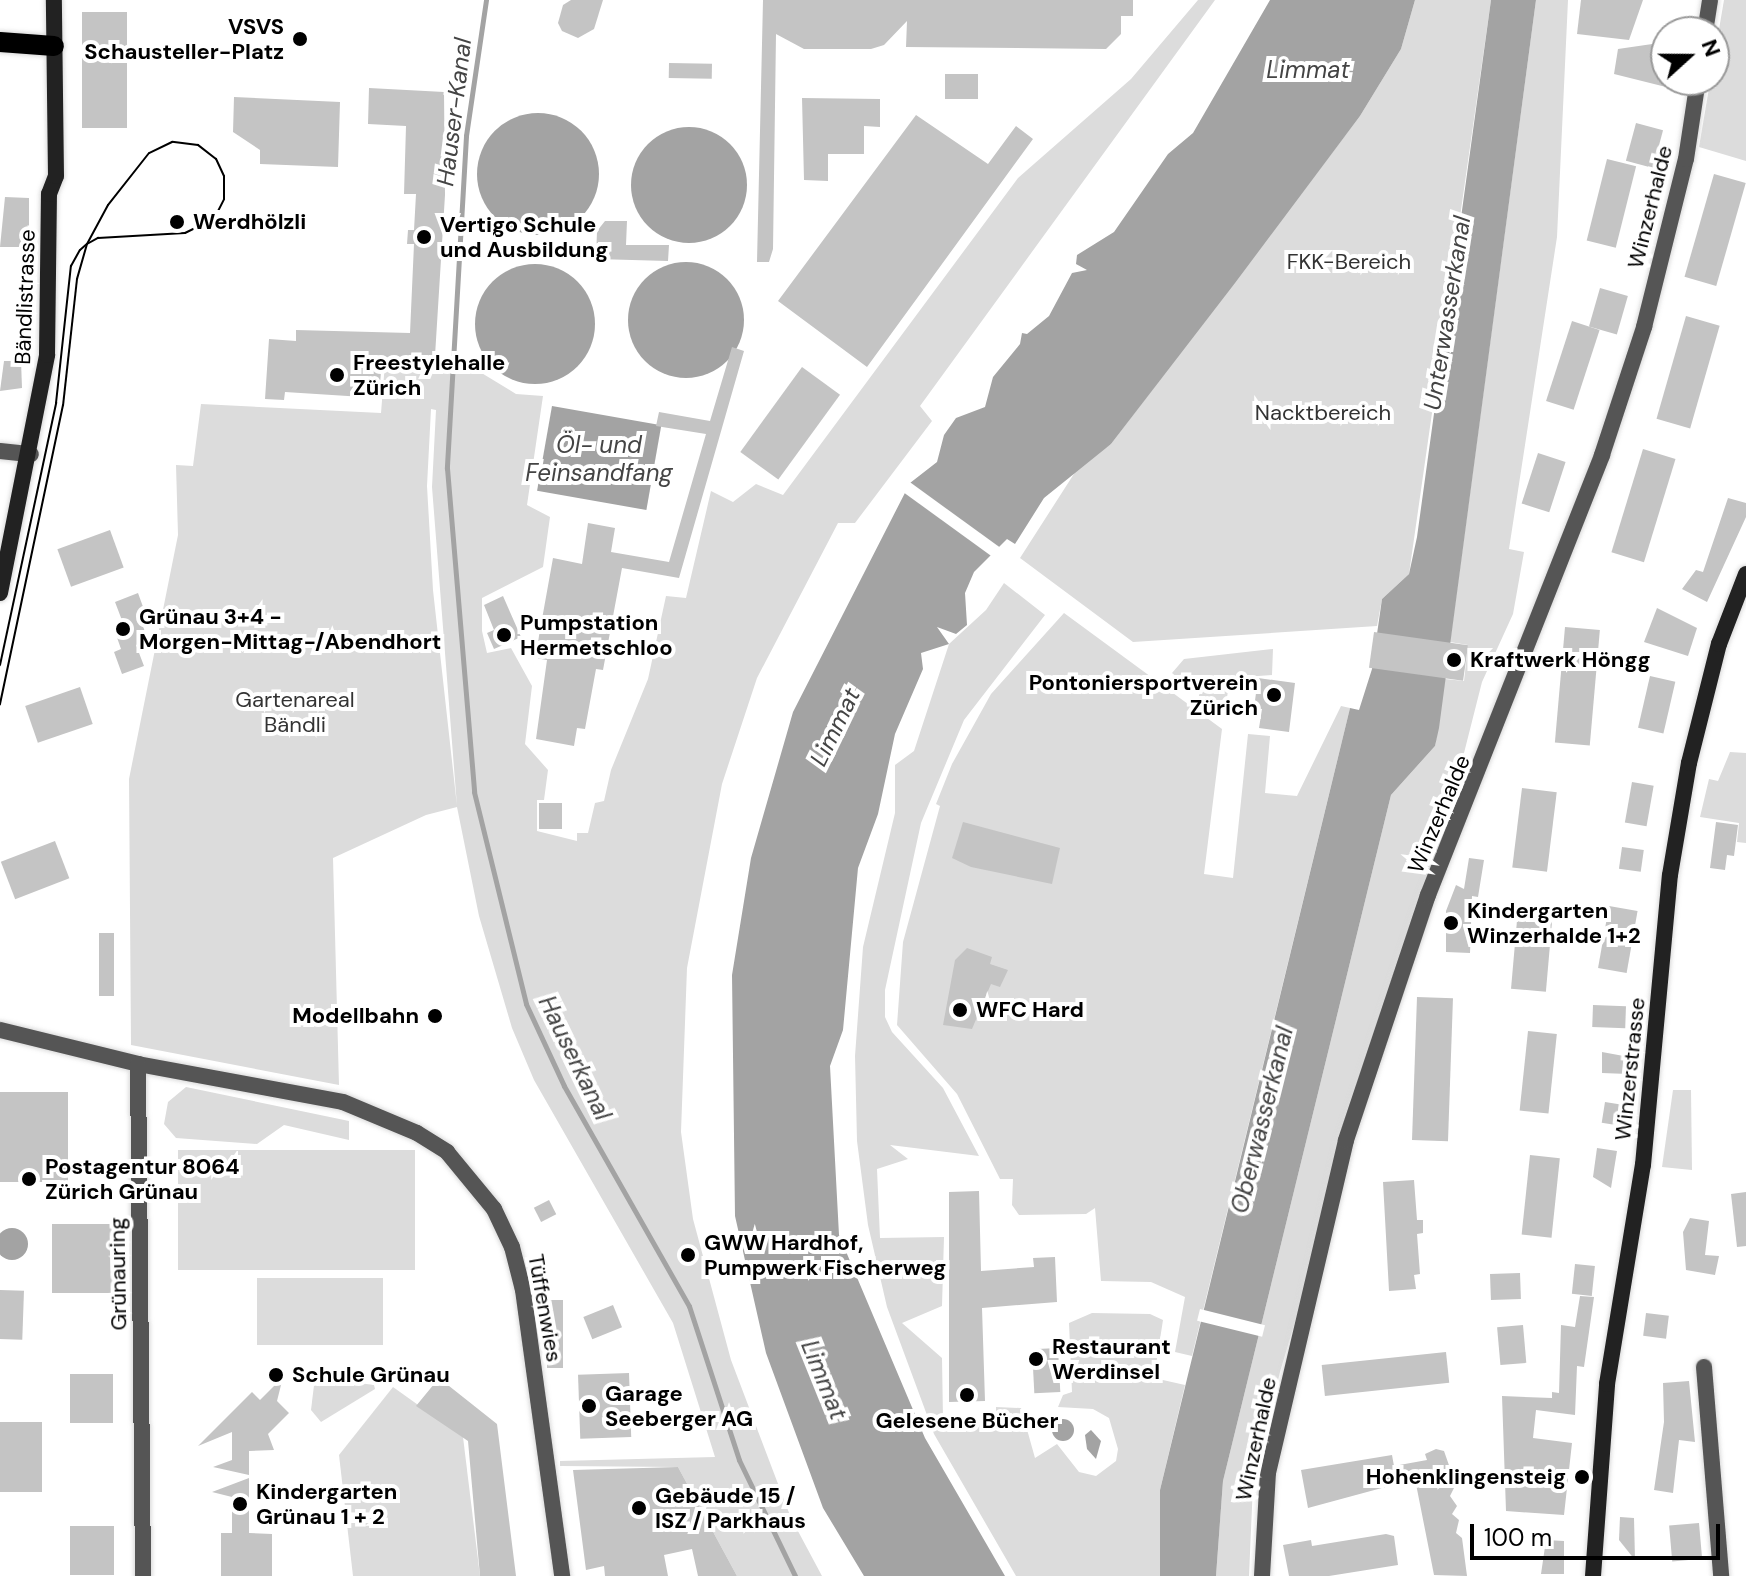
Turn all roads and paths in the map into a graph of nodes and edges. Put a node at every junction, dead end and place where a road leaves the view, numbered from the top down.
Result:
1 (54, 0) edge
2 (0, 42) edge
3 (54, 46) junction
4 (1696, 96) edge
5 (0, 451) edge
6 (31, 454) junction
7 (1746, 574) edge
8 (0, 593) edge
9 (0, 1030) edge
10 (138, 1064) junction
11 (1704, 1367) dead end
12 (143, 1576) edge
13 (562, 1576) edge
14 (1262, 1576) edge
15 (1593, 1576) edge
16 (1721, 1576) edge

1 - 3 main road, Bändlistrasse
2 - 3 main road
3 - 6 main road, Bändlistrasse
4 - 14 street, Winzerhalde
5 - 6 street
6 - 8 main road, Bändlistrasse
7 - 15 main road, Winzerstrasse
9 - 10 street
10 - 12 street, Grünauring
10 - 13 street, Tüffenwies
11 - 16 street

